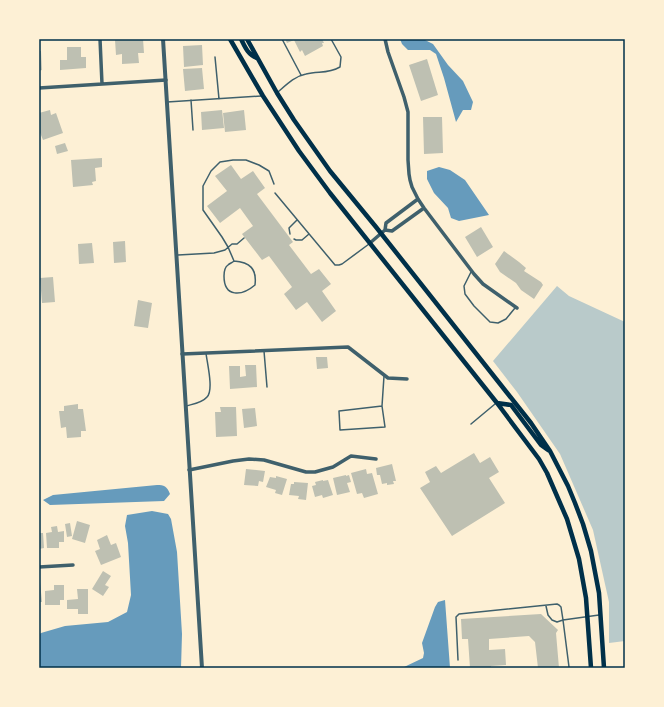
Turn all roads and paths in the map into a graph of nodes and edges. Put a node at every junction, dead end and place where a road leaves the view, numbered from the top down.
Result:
1 (100, 39) edge
2 (163, 39) edge
3 (230, 39) edge
4 (241, 39) edge
5 (247, 39) edge
6 (282, 39) edge
7 (331, 39) edge
8 (385, 39) edge
9 (215, 57) dead end
10 (257, 58) junction
11 (301, 75) junction
12 (166, 80) junction
13 (102, 84) junction
14 (39, 88) edge
15 (277, 92) junction
16 (263, 96) junction
17 (219, 99) junction
18 (191, 100) junction
19 (167, 102) junction
20 (193, 130) dead end
21 (274, 184) dead end
22 (276, 192) dead end
23 (418, 199) junction
24 (424, 208) junction
25 (297, 220) junction
26 (385, 230) junction
27 (381, 233) junction
28 (290, 234) dead end
29 (309, 234) junction
30 (244, 238) dead end
31 (294, 239) dead end
32 (370, 243) junction
33 (228, 247) junction
34 (176, 255) junction
35 (234, 262) junction
36 (472, 270) junction
37 (516, 308) joint
38 (264, 351) junction
39 (206, 353) junction
40 (182, 354) junction
41 (384, 374) junction
42 (407, 379) dead end
43 (267, 387) dead end
44 (497, 403) junction
45 (185, 406) junction
46 (382, 406) junction
47 (471, 424) dead end
48 (550, 451) junction
49 (376, 459) dead end
50 (189, 470) junction
51 (73, 565) dead end
52 (39, 567) edge
53 (546, 606) junction
54 (601, 615) junction
55 (587, 616) junction
56 (563, 620) junction
57 (458, 660) dead end
58 (569, 667) edge
59 (202, 668) edge
60 (591, 668) edge
61 (604, 668) edge

1 - 13 street
2 - 12 street
3 - 16 main road
4 - 10 main road
5 - 10 main road
6 - 11 lane
7 - 11 lane
8 - 23 street
9 - 17 lane
10 - 15 main road
11 - 15 lane
12 - 13 street
12 - 19 street
13 - 14 street
15 - 27 main road
16 - 17 lane
16 - 32 main road
17 - 18 lane
18 - 19 lane
18 - 20 lane
19 - 34 street
21 - 33 lane
22 - 25 lane
23 - 24 street
23 - 26 street
24 - 26 street
24 - 36 street
25 - 28 lane
25 - 29 lane
26 - 27 street
27 - 32 street
27 - 48 main road
29 - 31 lane
29 - 32 lane
30 - 33 lane
32 - 44 main road
33 - 34 lane
33 - 35 lane
34 - 40 street
35 - 35 lane
36 - 37 street
36 - 37 lane
38 - 39 street
38 - 41 street
38 - 43 lane
39 - 40 street
39 - 45 lane
40 - 45 street
41 - 42 street
41 - 46 lane
44 - 47 lane
44 - 48 main road
44 - 55 main road
45 - 50 street
46 - 46 lane
48 - 54 main road
49 - 50 street
50 - 59 street
51 - 52 street
53 - 56 lane
53 - 56 lane
53 - 57 lane
54 - 55 lane
54 - 61 main road
55 - 56 lane
55 - 60 main road
56 - 58 lane

